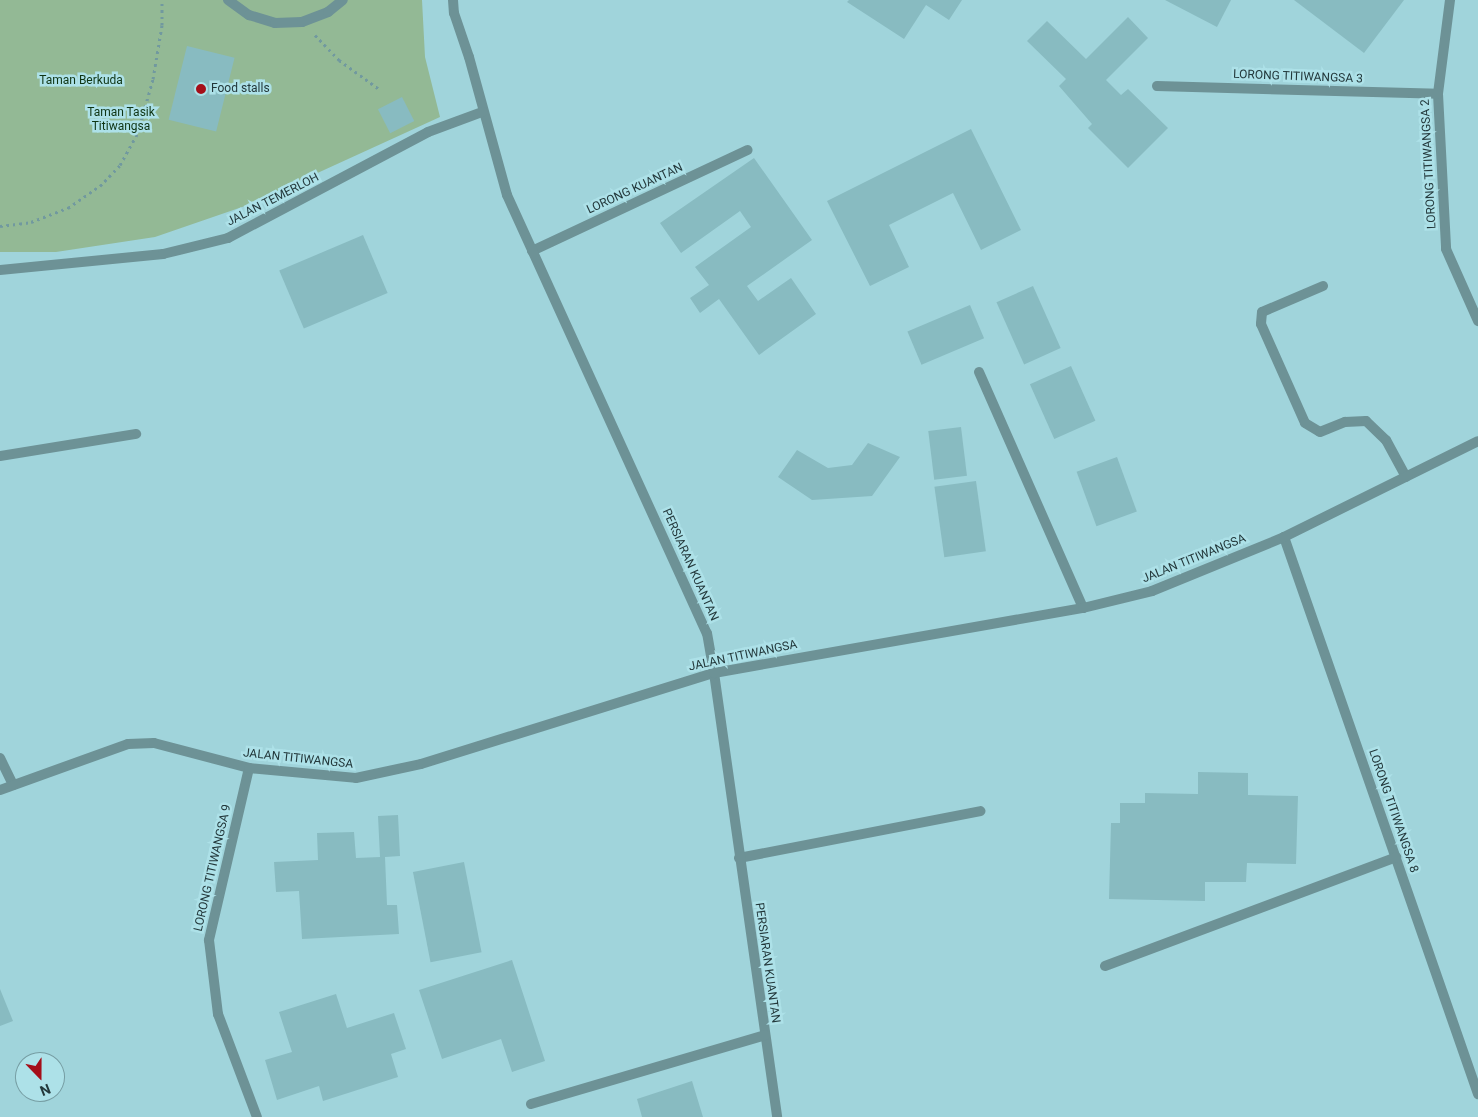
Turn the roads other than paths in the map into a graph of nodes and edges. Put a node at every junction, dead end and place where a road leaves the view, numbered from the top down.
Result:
1 (228, 0) edge
2 (343, 0) edge
3 (453, 0) edge
4 (1450, 0) edge
5 (1157, 86) dead end
6 (1438, 94) junction
7 (482, 112) junction
8 (748, 150) dead end
9 (532, 251) junction
10 (0, 270) edge
11 (1323, 286) dead end
12 (1478, 321) edge
13 (979, 372) dead end
14 (136, 434) dead end
15 (1478, 442) edge
16 (0, 456) edge
17 (1406, 477) junction
18 (1284, 537) junction
19 (1083, 608) junction
20 (714, 673) junction
21 (0, 758) edge
22 (249, 768) junction
23 (13, 785) junction
24 (0, 790) edge
25 (980, 811) dead end
26 (739, 858) junction
27 (1396, 858) junction
28 (1105, 966) dead end
29 (765, 1035) junction
30 (1478, 1094) edge
31 (531, 1104) dead end
32 (257, 1117) edge
33 (777, 1117) edge

1 - 2 street
3 - 7 street, PERSIARAN KUANTAN
4 - 6 street, LORONG TITIWANGSA 2
5 - 6 street, LORONG TITIWANGSA 3
6 - 12 street, LORONG TITIWANGSA 2
7 - 9 street, PERSIARAN KUANTAN
7 - 10 street, JALAN TEMERLOH
8 - 9 street, LORONG KUANTAN
9 - 20 street, PERSIARAN KUANTAN
11 - 17 street
13 - 19 street
14 - 16 street
15 - 17 street, JALAN TITIWANGSA
17 - 18 street, JALAN TITIWANGSA
18 - 19 street, JALAN TITIWANGSA
18 - 27 street, LORONG TITIWANGSA 8
19 - 20 street, JALAN TITIWANGSA
20 - 22 street, JALAN TITIWANGSA
20 - 26 street, PERSIARAN KUANTAN
21 - 23 street
22 - 23 street, JALAN TITIWANGSA
22 - 32 street, LORONG TITIWANGSA 9
23 - 24 street, JALAN TITIWANGSA
25 - 26 street
26 - 29 street, PERSIARAN KUANTAN
27 - 28 street
27 - 30 street, LORONG TITIWANGSA 8
29 - 31 street
29 - 33 street, PERSIARAN KUANTAN

